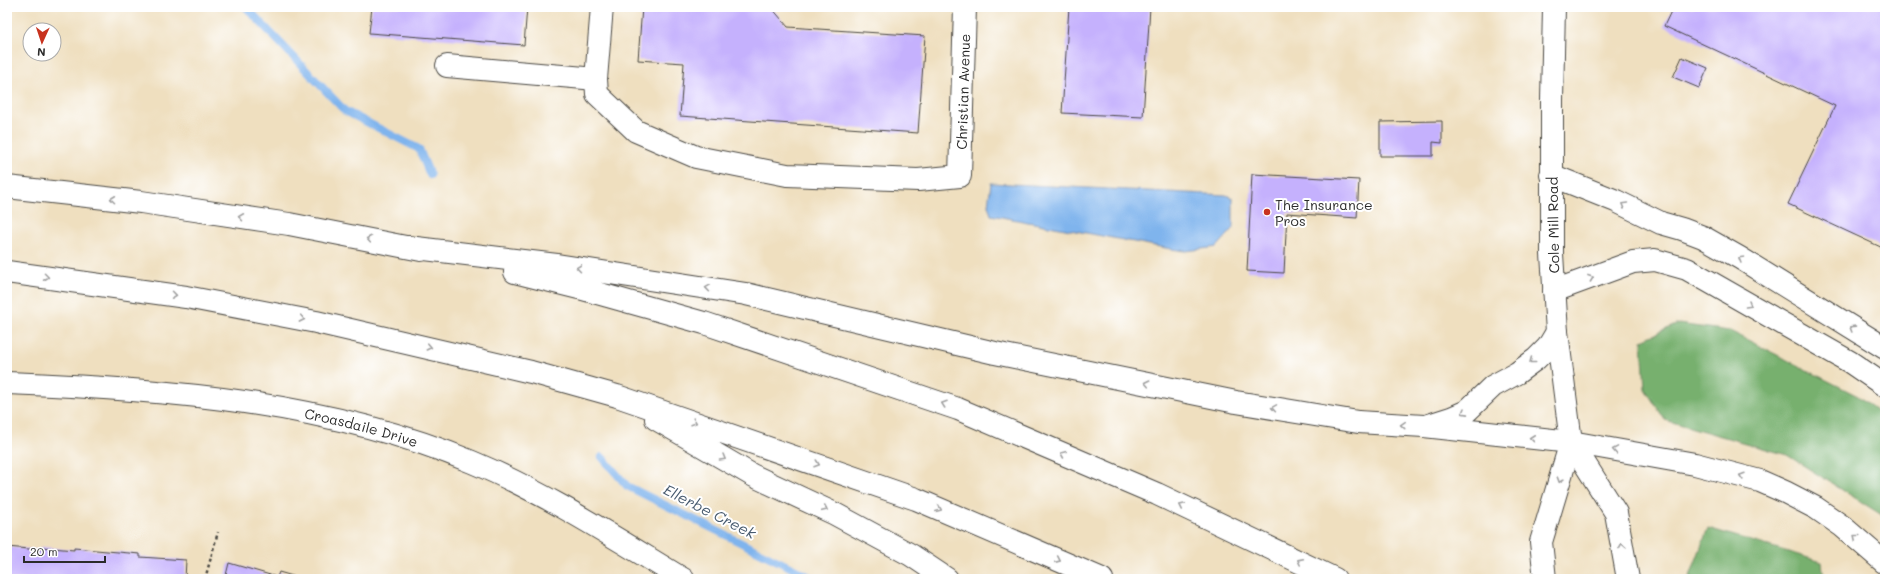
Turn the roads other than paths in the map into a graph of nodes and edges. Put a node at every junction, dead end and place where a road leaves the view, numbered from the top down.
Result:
1 (602, 7) edge
2 (965, 7) edge
3 (1554, 7) edge
4 (447, 66) dead end
5 (596, 79) junction
6 (1551, 175) junction
7 (7, 187) edge
8 (408, 247) junction
9 (7, 272) edge
10 (1554, 291) junction
11 (1557, 332) junction
12 (1885, 348) edge
13 (7, 383) edge
14 (1885, 386) edge
15 (617, 396) junction
16 (1424, 426) junction
17 (1571, 442) junction
18 (1885, 563) edge
19 (683, 579) edge
20 (947, 579) edge
21 (1102, 579) edge
22 (1335, 579) edge
23 (1545, 579) edge
24 (1628, 579) edge

1 - 5 main road
2 - 5 main road, Christian Avenue
3 - 6 main road, Cole Mill Road
4 - 5 main road
6 - 10 main road, Cole Mill Road
12 -> 6 main road
8 -> 7 main road
16 -> 8 main road
22 -> 8 main road
9 -> 15 main road
10 - 11 main road, Cole Mill Road
10 -> 14 main road
11 -> 16 main road
11 - 17 main road, Cole Mill Road
13 - 19 main road, Croasdaile Drive
15 -> 20 main road
15 -> 21 main road
17 -> 16 main road
18 -> 17 main road
17 -> 23 main road, Cole Mill Road
24 -> 17 main road, Cole Mill Road

